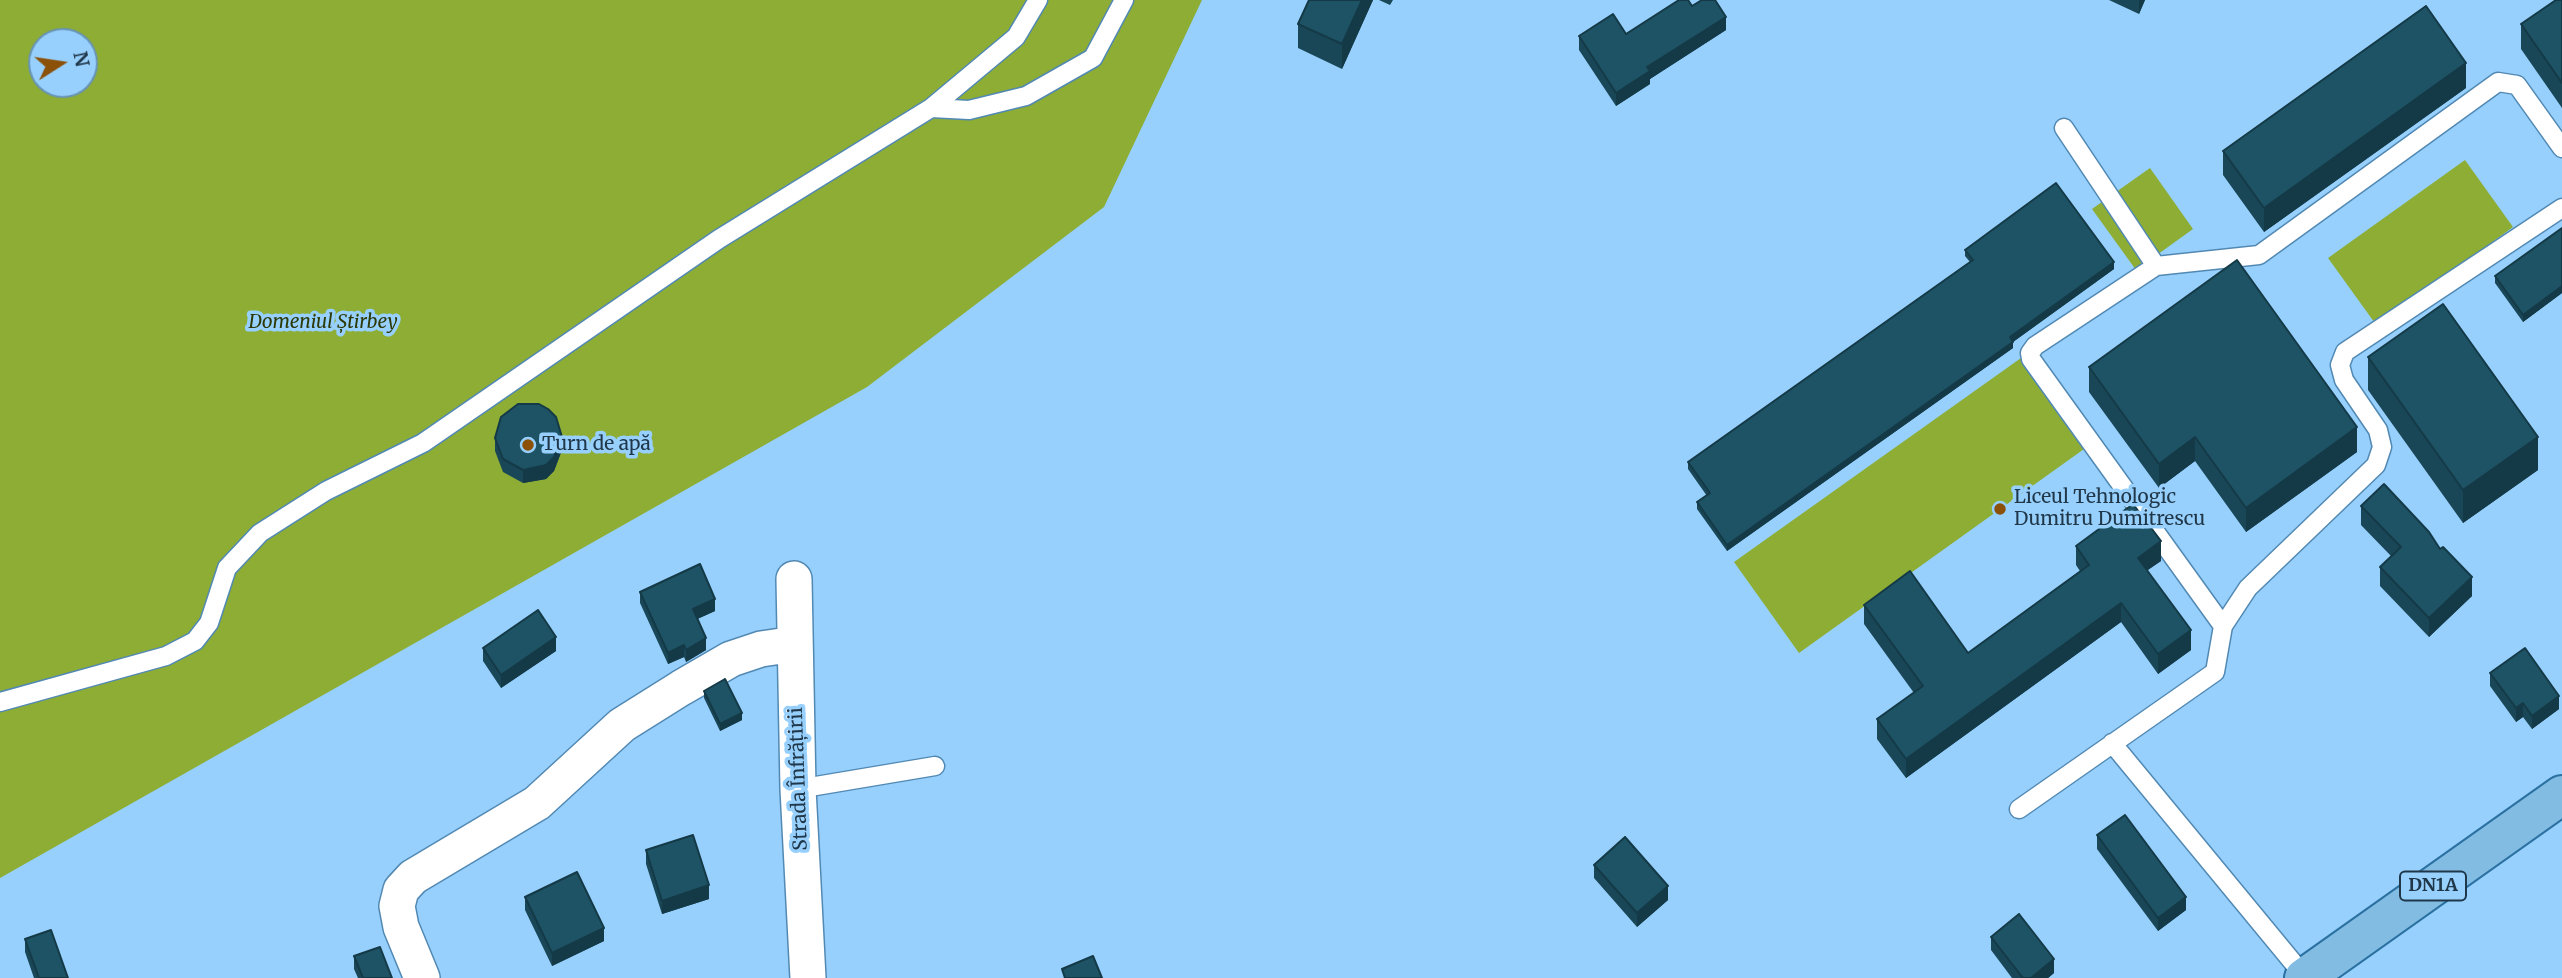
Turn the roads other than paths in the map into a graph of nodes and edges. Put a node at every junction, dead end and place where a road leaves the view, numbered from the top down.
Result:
1 (1038, 0) edge
2 (1124, 0) edge
3 (931, 107) junction
4 (2064, 128) dead end
5 (2562, 148) edge
6 (2562, 208) edge
7 (2156, 266) junction
8 (793, 579) dead end
9 (2223, 626) junction
10 (795, 644) junction
11 (0, 702) edge
12 (2112, 743) junction
13 (935, 766) dead end
14 (798, 789) junction
15 (2562, 795) edge
16 (2019, 808) dead end
17 (422, 978) edge
18 (808, 978) edge
19 (2305, 978) edge

1 - 3 lane
2 - 3 lane
3 - 11 lane
4 - 7 lane
5 - 7 lane
6 - 9 lane
7 - 9 lane
8 - 10 street, Strada Înfrățirii
9 - 12 lane
10 - 14 street, Strada Înfrățirii
10 - 17 street
12 - 16 lane
12 - 19 lane
13 - 14 lane
14 - 18 street, Strada Înfrățirii
15 - 19 main road, DN1A

